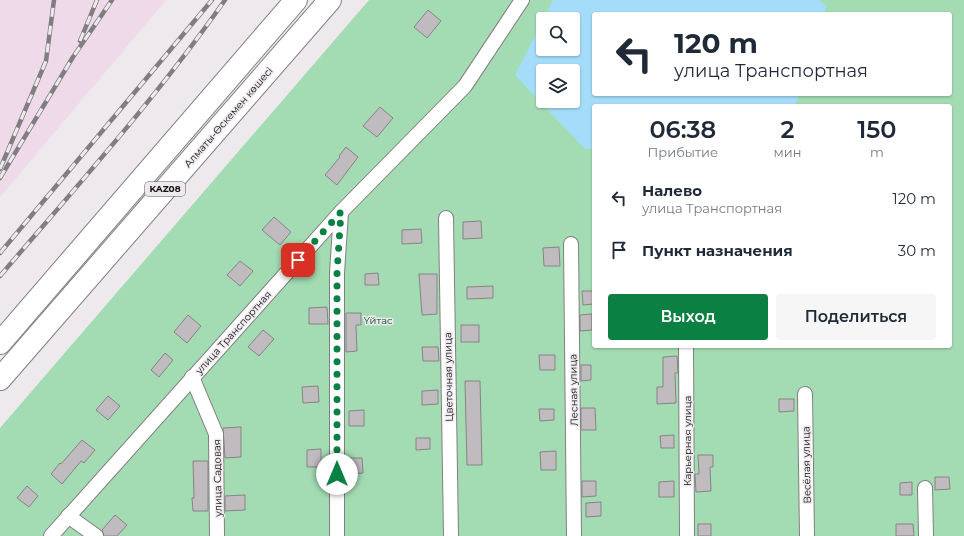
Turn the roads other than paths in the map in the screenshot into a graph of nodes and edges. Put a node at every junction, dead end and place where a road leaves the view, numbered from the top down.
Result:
1 (296, 0) edge
2 (330, 0) edge
3 (522, 0) edge
4 (341, 212) junction
5 (446, 218) dead end
6 (571, 244) dead end
7 (0, 343) edge
8 (686, 348) edge
9 (192, 377) junction
10 (0, 379) edge
11 (805, 394) dead end
12 (925, 488) dead end
13 (68, 516) junction
14 (50, 536) edge
15 (96, 536) edge
16 (217, 536) edge
17 (337, 536) edge
18 (451, 536) edge
19 (574, 536) edge
20 (687, 536) edge
21 (807, 536) edge
22 (926, 536) edge

1 - 7 highway, KAZ08
2 - 10 highway, Алматы-Өскемен көшесі / KAZ08
3 - 4 street, улица Транспортная
4 - 9 street, улица Транспортная
4 - 17 street
5 - 18 street, Цветочная улица
6 - 19 street, Лесная улица
8 - 20 street, Карьерная улица
9 - 13 street, улица Транспортная
9 - 16 street, улица Садовая
11 - 21 street, Весёлая улица
12 - 22 street
13 - 14 street, улица Транспортная
13 - 15 street

